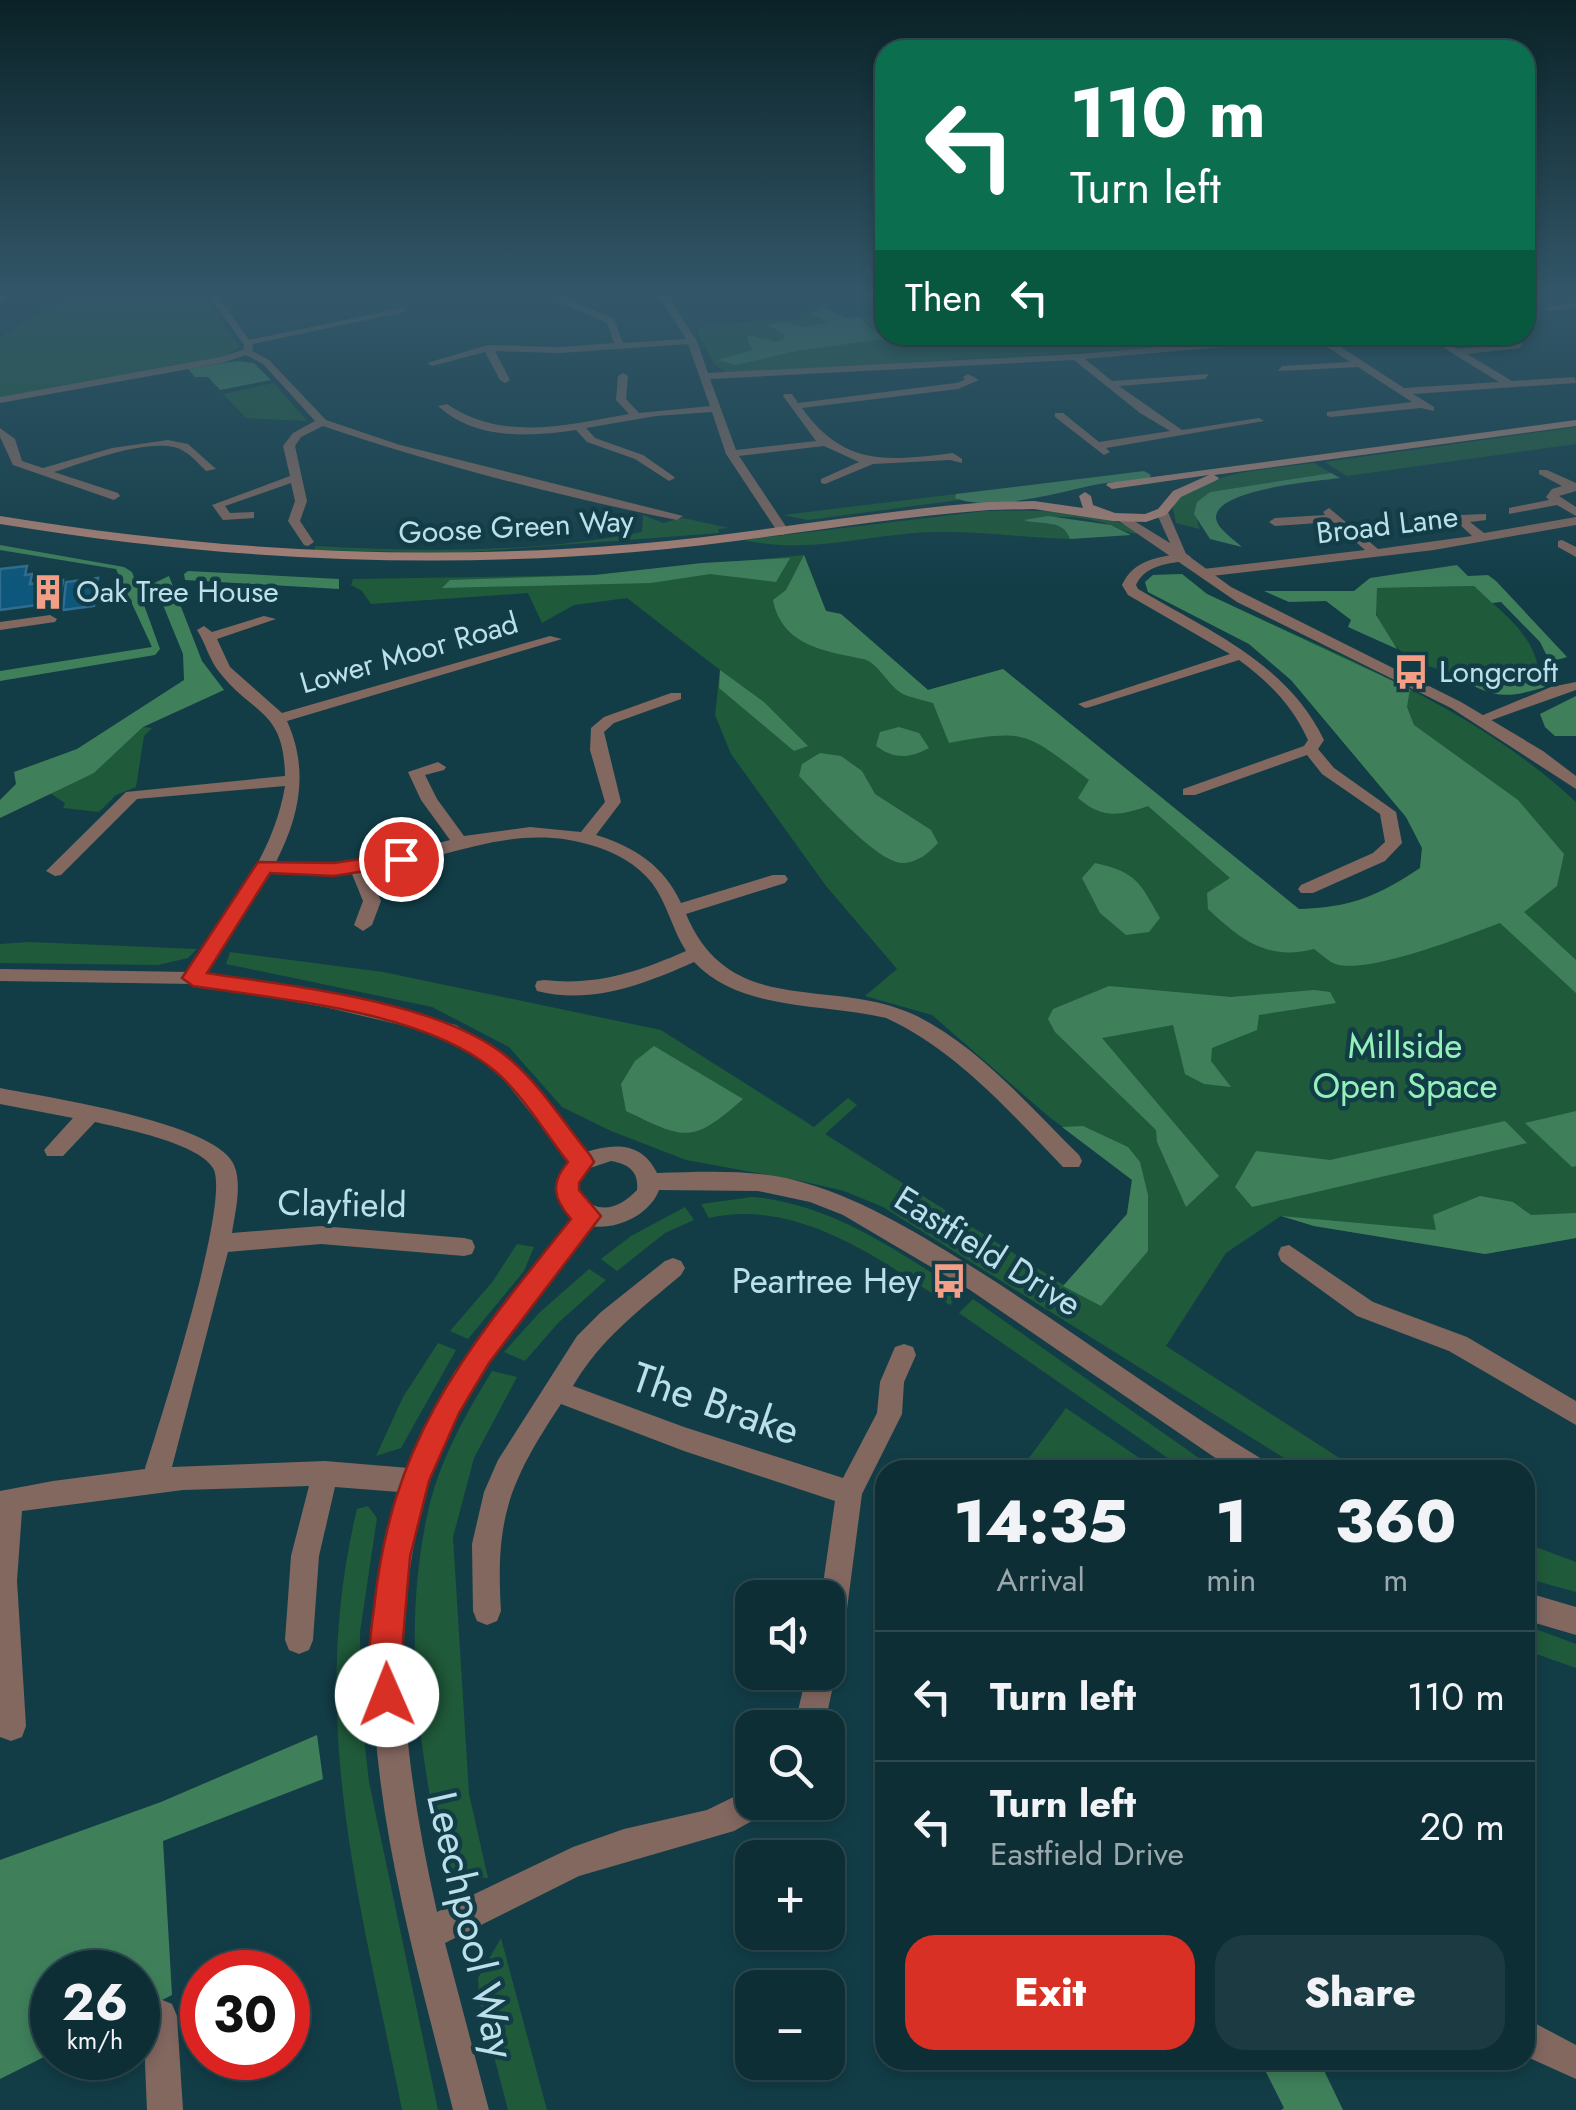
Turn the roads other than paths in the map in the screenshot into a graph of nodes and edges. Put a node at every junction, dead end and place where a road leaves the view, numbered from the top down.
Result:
1 (47, 391) edge
2 (294, 391) edge
3 (621, 391) edge
4 (710, 391) edge
5 (937, 391) edge
6 (1120, 391) edge
7 (1411, 391) edge
8 (1405, 392) joint
9 (0, 400) edge
10 (714, 409) junction
11 (1332, 414) dead end
12 (1060, 415) dead end
13 (432, 416) dead end
14 (636, 416) junction
15 (1259, 421) dead end
16 (322, 422) junction
17 (1576, 424) edge
18 (579, 428) junction
19 (0, 431) edge
20 (1177, 432) junction
21 (824, 443) junction
22 (732, 454) junction
23 (872, 460) junction
24 (958, 462) dead end
25 (212, 465) dead end
26 (654, 468) junction
27 (1251, 468) junction
28 (42, 472) junction
29 (638, 472) dead end
30 (1543, 472) dead end
31 (669, 478) dead end
32 (293, 480) junction
33 (825, 481) dead end
34 (1112, 485) junction
35 (1574, 487) edge
36 (112, 490) dead end
37 (1085, 496) junction
38 (1556, 502) junction
39 (1034, 505) junction
40 (1164, 508) junction
41 (1513, 511) dead end
42 (1576, 512) edge
43 (250, 515) dead end
44 (1105, 515) junction
45 (669, 516) dead end
46 (1482, 517) dead end
47 (1122, 519) junction
48 (0, 520) edge
49 (1576, 521) edge
50 (1275, 522) dead end
51 (1464, 522) junction
52 (1446, 524) dead end
53 (783, 531) junction
54 (1482, 538) junction
55 (308, 542) dead end
56 (1562, 544) dead end
57 (1375, 553) junction
58 (1576, 553) edge
59 (1184, 556) junction
60 (1203, 573) junction
61 (50, 618) dead end
62 (269, 619) dead end
63 (10, 621) edge
64 (573, 643) dead end
65 (1242, 655) junction
66 (1576, 686) edge
67 (676, 696) dead end
68 (1086, 704) dead end
69 (1484, 718) junction
70 (279, 719) junction
71 (1310, 749) junction
72 (438, 767) dead end
73 (294, 780) junction
74 (1576, 784) edge
75 (1189, 792) dead end
76 (586, 838) junction
77 (458, 840) junction
78 (264, 866) junction
79 (358, 868) junction
80 (55, 872) dead end
81 (780, 879) dead end
82 (1308, 890) dead end
83 (675, 911) junction
84 (363, 925) dead end
85 (695, 954) junction
86 (0, 975) edge
87 (193, 978) junction
88 (544, 986) dead end
89 (0, 1096) edge
90 (91, 1113) junction
91 (55, 1150) dead end
92 (1071, 1160) dead end
93 (582, 1162) junction
94 (650, 1182) junction
95 (588, 1216) junction
96 (218, 1243) junction
97 (464, 1247) dead end
98 (1289, 1254) dead end
99 (673, 1268) dead end
100 (904, 1355) dead end
101 (556, 1391) junction
102 (1576, 1414) edge
103 (1241, 1460) edge
104 (325, 1473) junction
105 (155, 1480) junction
106 (414, 1481) junction
107 (849, 1494) junction
108 (5, 1503) edge
109 (837, 1580) edge
110 (1535, 1609) edge
111 (487, 1611) dead end
112 (1576, 1621) edge
113 (298, 1640) dead end
114 (11, 1726) dead end
115 (735, 1816) edge
116 (427, 1935) junction
117 (160, 2016) dead end
118 (1535, 2043) edge
119 (1576, 2062) edge
120 (165, 2110) edge
121 (471, 2110) edge

1 - 9 street
2 - 16 street
3 - 14 street
4 - 10 street
5 - 21 street
6 - 20 street
7 - 8 street
8 - 11 street
10 - 14 street
10 - 22 street
12 - 20 street
13 - 18 street
14 - 18 street
15 - 20 street
16 - 32 street
16 - 45 street
17 - 27 main road
18 - 26 street
19 - 28 street
21 - 22 street
21 - 23 street
22 - 53 street
23 - 24 street
23 - 33 street
25 - 28 street
26 - 29 street
26 - 31 street
27 - 34 main road
27 - 40 main road
28 - 36 street
30 - 35 street
32 - 43 street
32 - 55 street
34 - 37 main road, Goose Green Way
34 - 40 main road
35 - 38 street
37 - 39 main road, Goose Green Way
37 - 44 main road
38 - 41 street
38 - 42 street
39 - 44 main road, Goose Green Way
39 - 53 main road, Goose Green Way
40 - 47 main road
40 - 59 street
44 - 47 main road, Goose Green Way
46 - 51 street
47 - 59 street
48 - 53 main road, Goose Green Way
49 - 54 street, Broad Lane
50 - 57 street
51 - 52 street
51 - 54 street
54 - 57 street, Broad Lane
56 - 58 street
57 - 60 street, Broad Lane
59 - 60 street
59 - 65 street
60 - 69 street
61 - 63 street
62 - 70 street, Lower Moor Road
64 - 70 street, Lower Moor Road
65 - 68 street
65 - 71 street
66 - 69 street
67 - 76 street
69 - 74 street
70 - 73 street, Lower Moor Road
71 - 75 street
71 - 82 street
72 - 77 street
73 - 78 street, Lower Moor Road
73 - 80 street
76 - 77 street
76 - 83 street
77 - 79 street
78 - 79 street
78 - 87 street, Lower Moor Road
79 - 84 street
81 - 83 street
83 - 85 street
85 - 88 street
85 - 92 street
86 - 87 street
87 - 93 street
89 - 90 street, Clayfield
90 - 91 street
90 - 96 street, Clayfield
93 - 94 street
93 - 95 street
94 - 95 street
94 - 103 street, Eastfield Drive
95 - 106 street, Leechpool Way
96 - 97 street, Clayfield
96 - 105 street, Clayfield
98 - 102 street
99 - 101 street, The Brake
100 - 107 street
101 - 107 street, The Brake
101 - 111 street, The Brake
104 - 105 street
104 - 106 street
104 - 113 street
105 - 108 street
106 - 116 street, Leechpool Way
107 - 109 street
108 - 114 street
110 - 112 street
115 - 116 street
116 - 121 street, Leechpool Way
117 - 120 street
118 - 119 street

